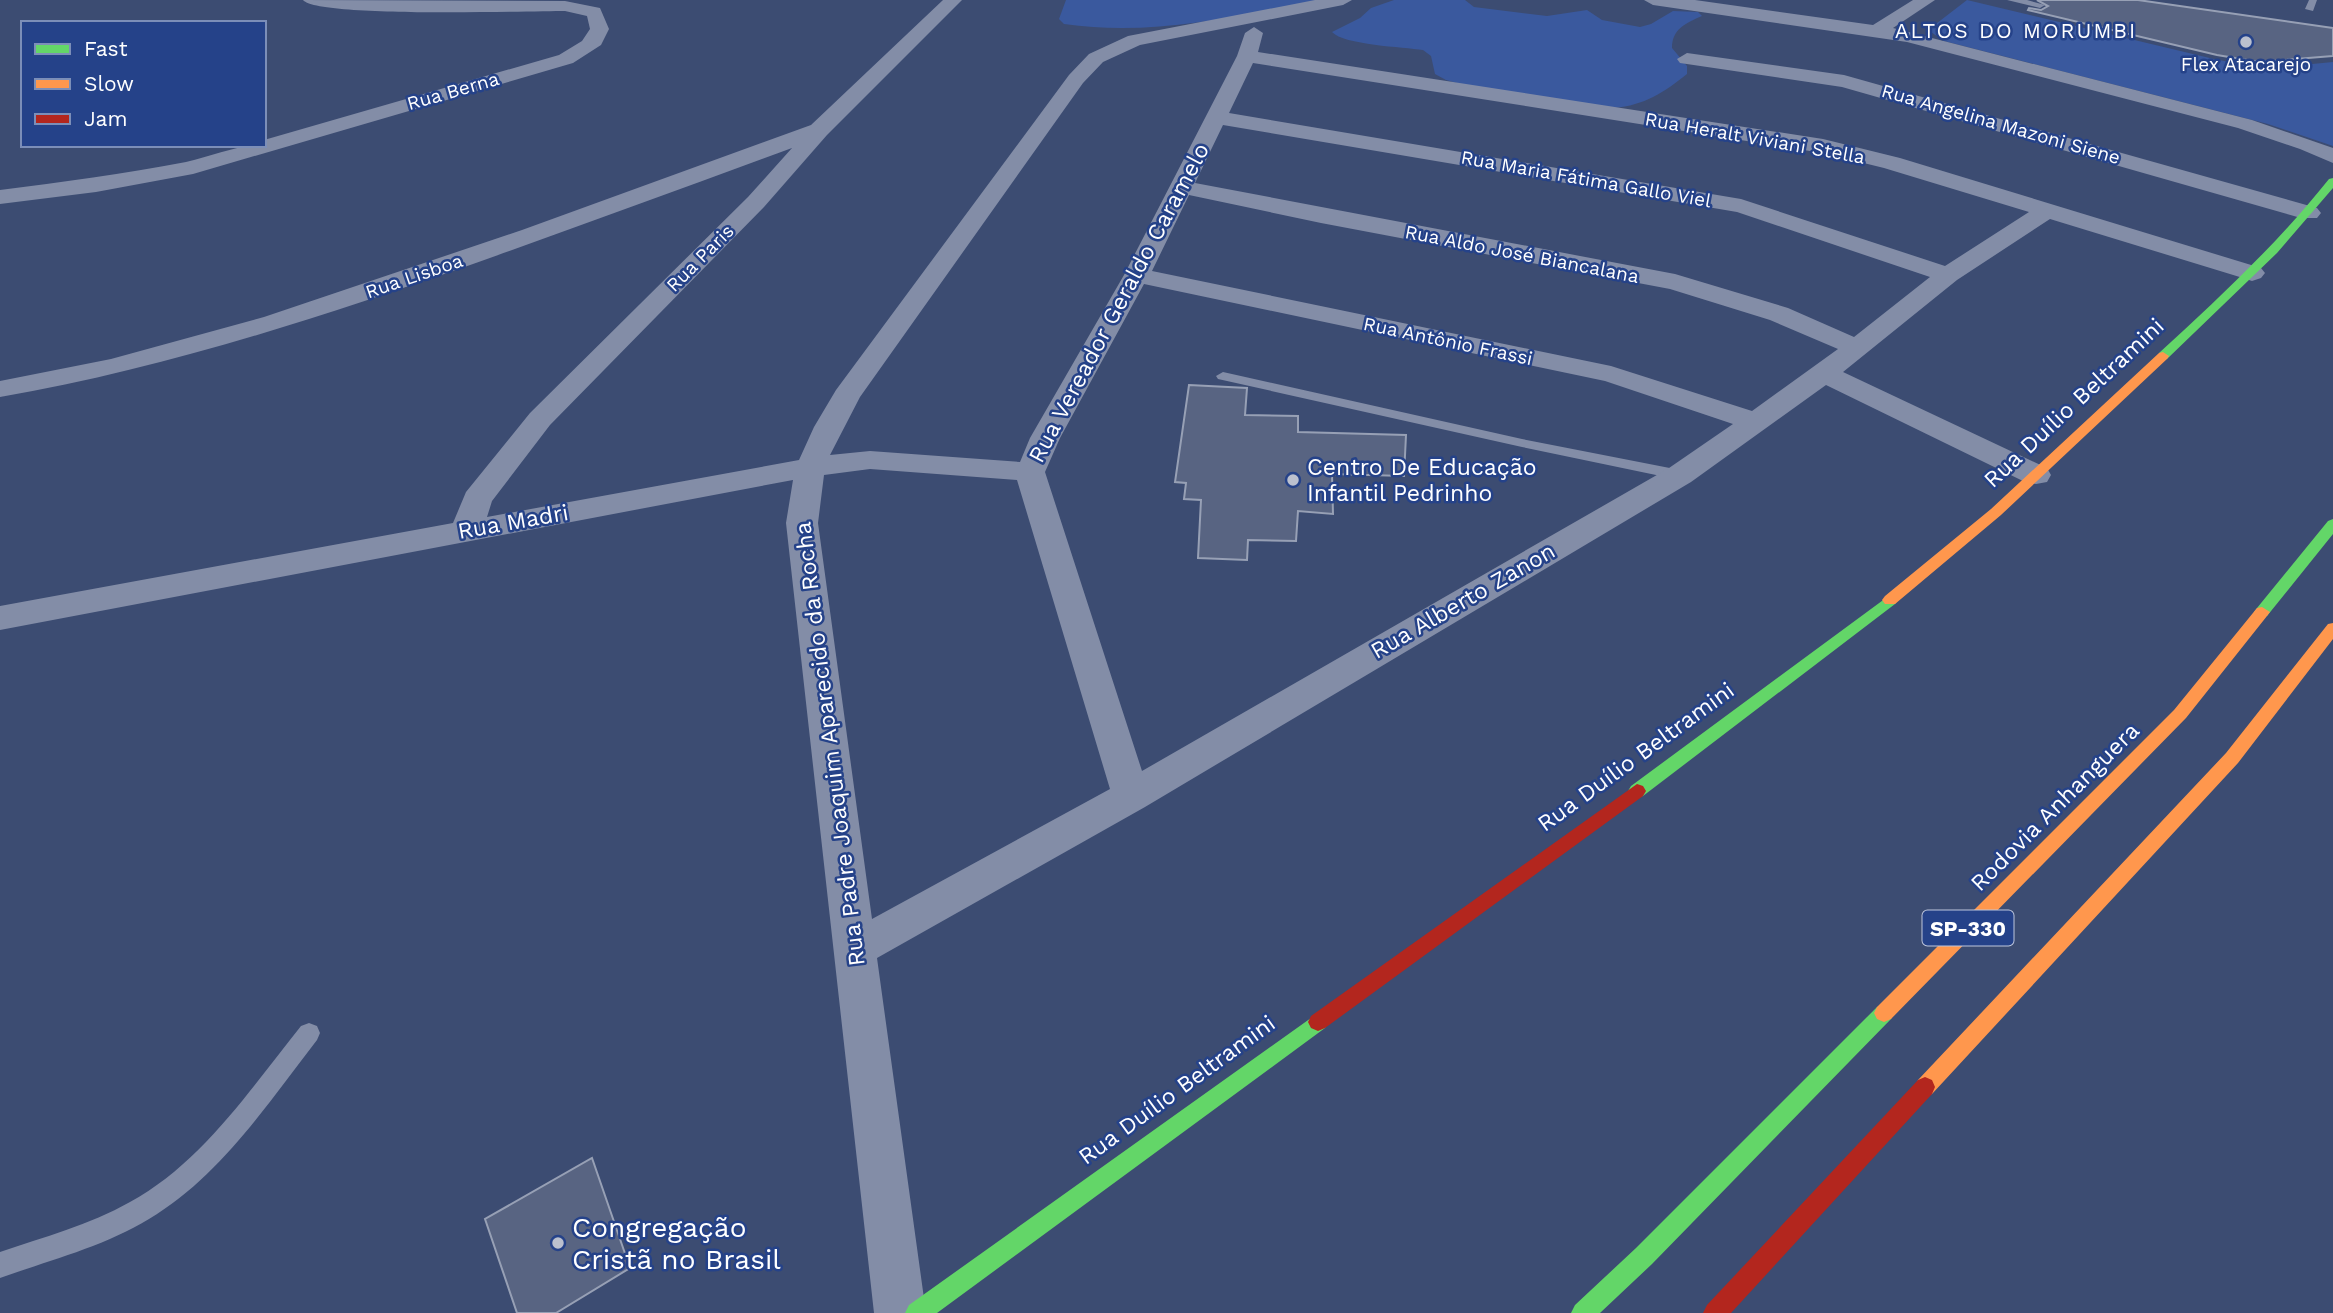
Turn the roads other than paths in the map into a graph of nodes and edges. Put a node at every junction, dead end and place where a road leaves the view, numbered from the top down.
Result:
1 (312, 0) edge
2 (953, 0) edge
3 (1343, 0) edge
4 (1653, 0) edge
5 (1927, 0) edge
6 (2011, 0) edge
7 (2040, 5) dead end
8 (1259, 16) junction
9 (1877, 30) junction
10 (1247, 56) junction
11 (1687, 59) dead end
12 (1215, 117) junction
13 (819, 130) junction
14 (266, 146) edge
15 (263, 147) edge
16 (2333, 156) edge
17 (691, 178) junction
18 (2333, 181) edge
19 (1182, 187) junction
20 (741, 195) junction
21 (0, 197) edge
22 (2045, 211) junction
23 (2309, 213) junction
24 (2252, 273) junction
25 (1137, 275) junction
26 (1948, 275) junction
27 (1856, 347) junction
28 (1824, 374) junction
29 (1223, 376) dead end
30 (0, 389) edge
31 (1755, 422) junction
32 (811, 467) junction
33 (1030, 472) junction
34 (1680, 475) junction
35 (2036, 475) junction
36 (2333, 524) edge
37 (467, 530) junction
38 (0, 618) edge
39 (2333, 628) edge
40 (1131, 796) junction
41 (854, 950) junction
42 (309, 1033) dead end
43 (0, 1265) edge
44 (900, 1313) edge
45 (917, 1313) edge
46 (1583, 1313) edge
47 (1715, 1313) edge

1 - 14 street, Rua Berna
2 - 13 street, Rua Paris
3 - 8 street, Rua Padre Joaquim Aparecido da Rocha
4 - 9 street
5 - 9 street
6 - 7 lane
8 - 10 street, Rua Vereador Geraldo Caramelo
8 - 32 street, Rua Padre Joaquim Aparecido da Rocha
9 - 16 street
10 - 12 street, Rua Vereador Geraldo Caramelo
10 - 22 street, Rua Heralt Viviani Stella
11 - 23 street, Rua Angelina Mazoni Siene
12 - 19 street, Rua Vereador Geraldo Caramelo
12 - 26 street, Rua Maria Fátima Gallo Viel
13 - 17 street, Rua Lisboa
13 - 20 street, Rua Paris
15 - 21 street, Rua Berna
17 - 20 street
17 - 30 street, Rua Lisboa
18 - 23 main road, Rua Duílio Beltramini
19 - 25 street, Rua Vereador Geraldo Caramelo
19 - 27 street, Rua Aldo José Biancalana
20 - 37 street, Rua Paris
22 - 24 street, Rua Heralt Viviani Stella
22 - 26 street, Rua Alberto Zanon
23 - 24 main road, Rua Duílio Beltramini
24 - 35 main road, Rua Duílio Beltramini
25 - 31 street, Rua Antônio Frassi
25 - 33 street, Rua Vereador Geraldo Caramelo
26 - 27 street, Rua Alberto Zanon
27 - 28 street, Rua Alberto Zanon
28 - 31 street, Rua Alberto Zanon
28 - 35 street
29 - 34 lane
31 - 34 street, Rua Alberto Zanon
32 - 33 street, Rua Madri
32 - 37 street, Rua Madri
32 - 41 street, Rua Padre Joaquim Aparecido da Rocha
33 - 40 street, Rua Vereador Geraldo Caramelo
34 - 40 street, Rua Alberto Zanon
35 - 45 main road, Rua Duílio Beltramini
36 - 46 main road, Rodovia Anhanguera / SP-330
37 - 38 street, Rua Madri
39 - 47 main road, SP-330
40 - 41 street, Rua Alberto Zanon
41 - 44 street, Rua Padre Joaquim Aparecido da Rocha
42 - 43 lane

